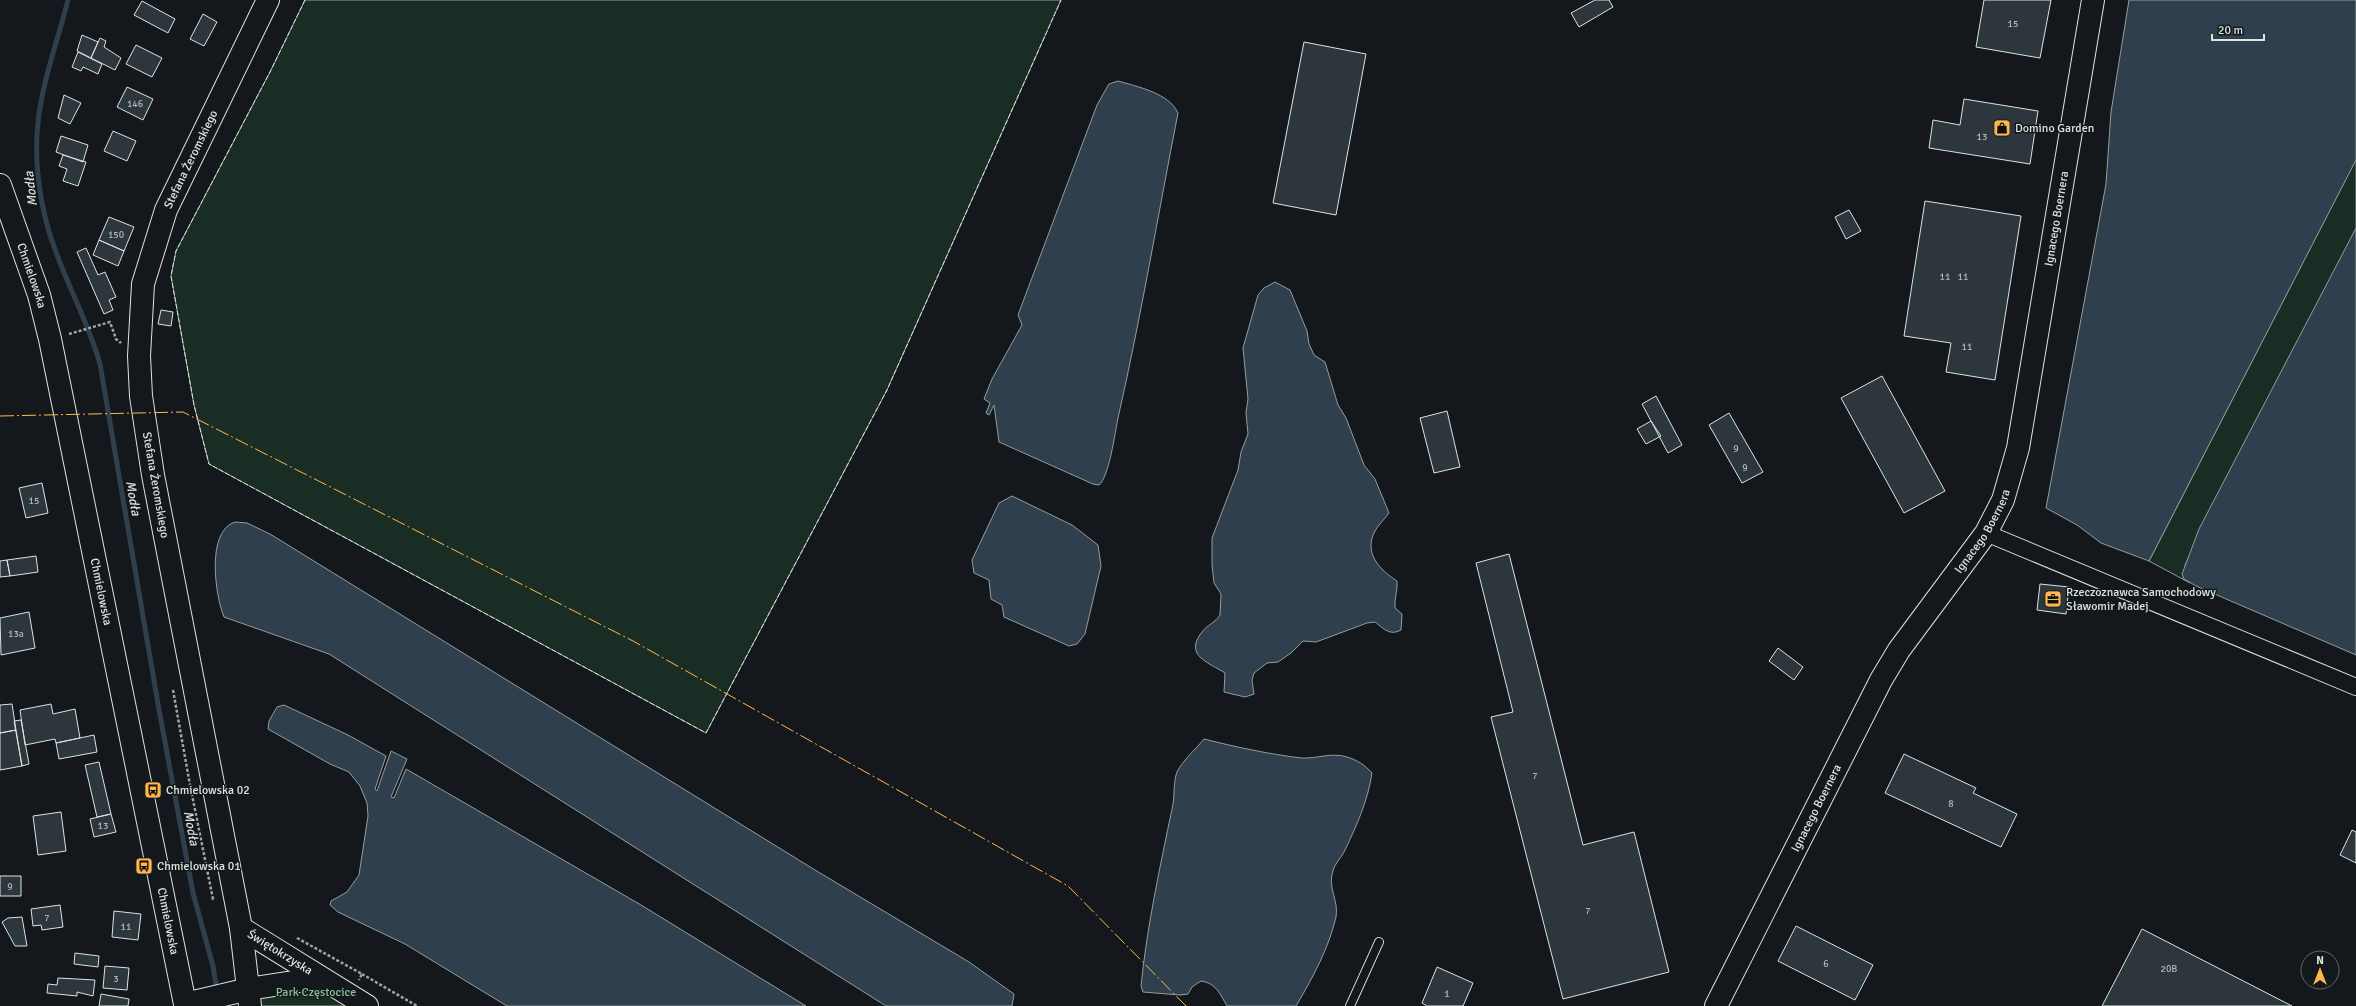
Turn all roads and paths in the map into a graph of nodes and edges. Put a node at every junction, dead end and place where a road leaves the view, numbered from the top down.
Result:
1 (268, 0) edge
2 (2093, 0) edge
3 (0, 185) edge
4 (100, 325) dead end
5 (65, 336) dead end
6 (1986, 533) junction
7 (2356, 687) edge
8 (241, 928) junction
9 (1379, 942) dead end
10 (362, 974) dead end
11 (320, 978) junction
12 (243, 996) edge
13 (185, 1005) edge
14 (367, 1006) edge
15 (417, 1006) edge
16 (1350, 1006) edge
17 (1716, 1006) edge

1 - 8 street, Stefana Żeromskiego
2 - 6 street, Ignacego Boernera
3 - 13 street, Chmielowska
4 - 5 path
6 - 7 street
6 - 17 street, Ignacego Boernera
8 - 11 street, Świętokrzyska
8 - 12 street, Stefana Żeromskiego
9 - 16 lane
10 - 15 path
11 - 12 street, Świętokrzyska
11 - 14 street, Świętokrzyska
12 - 13 street, Świętokrzyska

